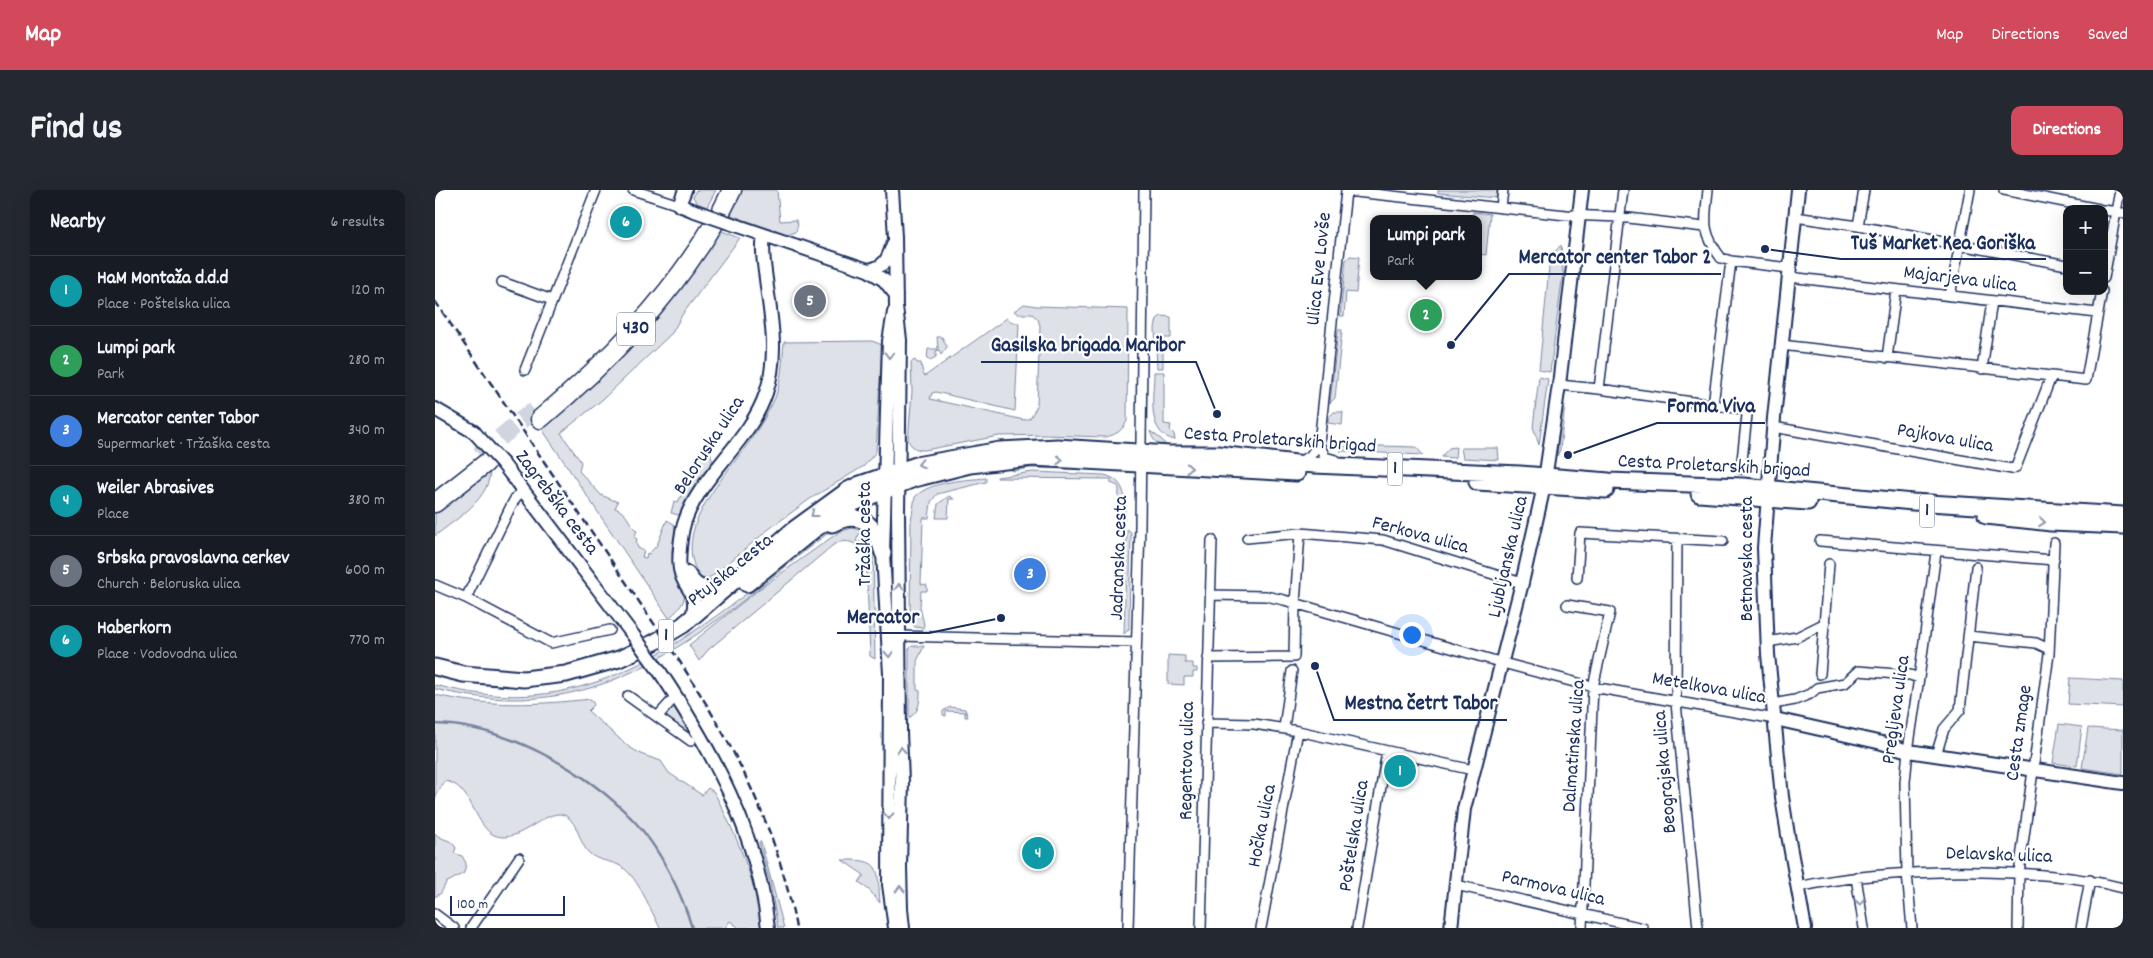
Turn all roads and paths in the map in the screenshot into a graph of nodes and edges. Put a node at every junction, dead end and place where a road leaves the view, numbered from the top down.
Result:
1 (596, 190) edge
2 (633, 190) edge
3 (685, 190) edge
4 (721, 190) edge
5 (732, 190) edge
6 (892, 190) edge
7 (1144, 190) edge
8 (1503, 190) edge
9 (1582, 190) edge
10 (1623, 190) edge
11 (1708, 190) edge
12 (1798, 190) edge
13 (1864, 190) edge
14 (1970, 190) edge
15 (2004, 190) edge
16 (2120, 190) edge
17 (679, 205) junction
18 (2079, 205) edge
19 (1501, 208) junction
20 (2120, 213) edge
21 (709, 215) junction
22 (1579, 216) junction
23 (1620, 217) junction
24 (1795, 217) junction
25 (1858, 226) junction
26 (1704, 227) junction
27 (765, 234) junction
28 (895, 237) junction
29 (1959, 244) junction
30 (1731, 261) junction
31 (2108, 262) edge
32 (2063, 264) edge
33 (868, 270) junction
34 (1789, 272) junction
35 (502, 282) dead end
36 (1896, 290) junction
37 (2100, 295) edge
38 (1949, 296) junction
39 (553, 300) junction
40 (896, 301) junction
41 (1992, 301) junction
42 (2097, 313) junction
43 (1781, 345) junction
44 (1887, 358) junction
45 (1982, 369) junction
46 (525, 370) dead end
47 (2051, 377) junction
48 (1559, 385) junction
49 (1599, 389) junction
50 (1713, 404) junction
51 (435, 408) edge
52 (537, 415) tunnel mouth
53 (1773, 427) junction
54 (1319, 444) junction
55 (1141, 458) junction
56 (489, 461) junction
57 (1295, 464) junction
58 (1741, 469) dead end
59 (1410, 470) junction
60 (892, 480) junction
61 (1545, 481) junction
62 (435, 489) edge
63 (523, 491) junction
64 (1767, 494) junction
65 (435, 503) edge
66 (2123, 515) edge
67 (2123, 526) edge
68 (814, 530) junction
69 (1300, 533) junction
70 (1247, 538) dead end
71 (1677, 539) junction
72 (1212, 540) dead end
73 (1723, 541) dead end
74 (1820, 541) dead end
75 (2055, 543) dead end
76 (1935, 552) junction
77 (883, 553) junction
78 (681, 560) junction
79 (2053, 560) junction
80 (754, 564) junction
81 (1829, 564) dead end
82 (1976, 567) dead end
83 (1577, 578) dead end
84 (1523, 583) junction
85 (435, 585) edge
86 (1211, 595) junction
87 (466, 598) junction
88 (1295, 604) junction
89 (1567, 605) dead end
90 (692, 618) junction
91 (1825, 623) junction
92 (610, 630) dead end
93 (900, 636) junction
94 (1968, 636) junction
95 (1135, 642) junction
96 (1767, 642) junction
97 (2049, 649) junction
98 (1208, 658) junction
99 (1503, 663) junction
100 (435, 667) edge
101 (1292, 671) dead end
102 (1821, 674) dead end
103 (435, 677) edge
104 (1919, 678) junction
105 (1593, 686) junction
106 (628, 696) dead end
107 (676, 696) junction
108 (1677, 703) junction
109 (1773, 704) junction
110 (658, 716) junction
111 (1775, 720) junction
112 (1206, 723) junction
113 (1284, 728) junction
114 (1298, 731) junction
115 (691, 741) dead end
116 (1387, 751) junction
117 (1908, 751) junction
118 (1936, 755) junction
119 (1473, 770) junction
120 (2033, 770) junction
121 (2123, 783) edge
122 (894, 851) junction
123 (519, 858) dead end
124 (1907, 873) junction
125 (2019, 873) junction
126 (1855, 877) junction
127 (2091, 880) junction
128 (1456, 885) junction
129 (1798, 887) junction
130 (2123, 888) edge
131 (435, 914) edge
132 (1583, 914) junction
133 (455, 928) edge
134 (471, 928) edge
135 (768, 928) edge
136 (895, 928) edge
137 (903, 928) edge
138 (1128, 928) edge
139 (1201, 928) edge
140 (1261, 928) edge
141 (1357, 928) edge
142 (1451, 928) edge
143 (1582, 928) edge
144 (1643, 928) edge
145 (1698, 928) edge
146 (1805, 928) edge
147 (1864, 928) edge
148 (1912, 928) edge
149 (2018, 928) edge
150 (2081, 928) edge

1 - 39 street
2 - 17 street
3 - 17 street
4 - 21 highway, 430
5 - 21 highway, 430
6 - 28 street, Tržaška cesta
7 - 55 street, Jadranska cesta
8 - 19 street
9 - 22 street, Ljubljanska ulica
10 - 23 street
11 - 26 street
12 - 24 street, Betnavska cesta
13 - 25 street
14 - 29 street
15 - 18 street
16 - 20 street
17 - 21 street
19 - 22 street, Ulica Eve Lovše
19 - 54 street, Ulica Eve Lovše
20 - 31 street
21 - 27 street, bridge
21 - 52 highway, 430
22 - 23 street, Ulica Eve Lovše
22 - 48 street, Ljubljanska ulica
23 - 26 street, Ulica Eve Lovše
23 - 49 street
24 - 25 street
24 - 34 street, Betnavska cesta
25 - 29 street
26 - 30 street
27 - 33 street
27 - 78 street, Beloruska ulica
28 - 33 street
28 - 40 street, Tržaška cesta
29 - 32 street
29 - 38 street
30 - 34 street, Majarjeva ulica
30 - 50 street
33 - 40 street
34 - 36 street, Majarjeva ulica
34 - 43 street, Betnavska cesta
35 - 39 street
36 - 38 street, Majarjeva ulica
36 - 44 street
37 - 42 street
38 - 41 street, Majarjeva ulica
39 - 46 street
40 - 60 street, Tržaška cesta
41 - 42 street, Majarjeva ulica
41 - 45 street
42 - 47 street
43 - 44 street
43 - 53 street, Betnavska cesta
44 - 45 street
45 - 47 street
47 - 53 street, Pajkova ulica
48 - 49 street
48 - 61 street, Ljubljanska ulica
49 - 50 street
50 - 58 street
51 - 56 street, Zagrebška cesta, bridge
53 - 64 street, Betnavska cesta
54 - 57 street
54 - 59 street
55 - 57 main road, Cesta Proletarskih brigad / 1
55 - 60 main road, Cesta Proletarskih brigad / 1
55 -> 61 main road, Cesta Proletarskih brigad / 1
55 - 95 street, Jadranska cesta
56 - 62 highway
56 - 63 street, Zagrebška cesta
56 - 65 highway
57 - 59 main road, Cesta Proletarskih brigad / 1
59 - 61 main road, Cesta Proletarskih brigad / 1
60 - 68 main road, Ptujska cesta / 1
60 - 77 street, Tržaška cesta
60 -> 80 main road, Ptujska cesta / 1
93 -> 60 street, Tržaška cesta
61 - 64 main road, Cesta Proletarskih brigad / 1
61 - 84 street, Ljubljanska ulica
63 - 87 street
63 - 107 street, Zagrebška cesta, bridge
64 - 66 main road, Cesta Proletarskih brigad / 1
64 -> 67 main road, Cesta Proletarskih brigad / 1
64 - 96 street, Betnavska cesta
68 - 77 main road
68 - 103 main road, Ptujska cesta / 1
69 - 70 street, Ferkova ulica
69 - 84 street, Ferkova ulica
69 - 88 street
71 - 73 street
71 - 83 street
71 - 108 street, Beograjska ulica
72 - 86 street, Regentova ulica
74 - 76 street
75 - 79 street, Cesta zmage
76 - 79 street
76 - 104 street, Pregljeva ulica
77 -> 122 street, Tržaška cesta
78 - 80 street, Ptujska cesta
78 - 90 street, Ptujska cesta
79 - 97 street, Cesta zmage
80 - 90 main road, Ptujska cesta / 1
81 - 91 street
82 - 94 street
84 - 99 street, Ljubljanska ulica
85 - 87 street
86 - 88 street, Metelkova ulica
86 - 98 street, Regentova ulica
87 - 92 street
88 - 98 street
88 - 99 street, Metelkova ulica
89 - 105 street, Dalmatinska ulica
90 - 100 main road, Ptujska cesta / 1
91 - 96 street
91 - 102 street
93 - 95 street
122 -> 93 street, Tržaška cesta
94 - 97 street
94 - 118 street
95 - 138 street, Jadranska cesta
96 - 109 street, Betnavska cesta
97 - 120 street, Cesta zmage
98 - 112 street, Regentova ulica
99 - 105 street, Metelkova ulica
99 - 119 street, Ljubljanska ulica
101 - 113 street
104 - 109 street
104 - 117 street, Pregljeva ulica
105 - 108 street, Metelkova ulica
105 - 132 street, Dalmatinska ulica
106 - 110 street
107 - 110 street
107 - 135 street
108 - 111 street, Metelkova ulica
108 - 145 street, Beograjska ulica
109 - 111 street, Betnavska cesta
110 - 115 street
111 - 117 street, Metelkova ulica
111 - 129 street, Betnavska cesta
112 - 113 street
112 - 139 street, Regentova ulica
113 - 114 street
114 - 116 street
114 - 140 street, Hočka ulica
116 - 119 street
116 - 141 street, Poštelska ulica
117 - 118 street, Metelkova ulica
117 - 124 street, Pregljeva ulica
118 - 120 street, Metelkova ulica
119 - 128 street, Ljubljanska ulica
120 - 121 street, Metelkova ulica
120 - 125 street, Cesta zmage
122 - 136 street
137 -> 122 street
123 - 134 street
124 - 125 street, Delavska ulica
124 - 126 street, Delavska ulica
124 - 148 street
125 - 127 street, Delavska ulica
125 - 149 street, Cesta zmage
126 - 129 street, Delavska ulica
126 -> 147 street
127 - 130 street, Delavska ulica
127 - 150 street
128 - 132 street, Parmova ulica
128 - 142 street, Ljubljanska ulica
129 - 146 street, Betnavska cesta
131 - 133 street
132 - 143 street, Dalmatinska ulica
132 - 144 street, Parmova ulica

